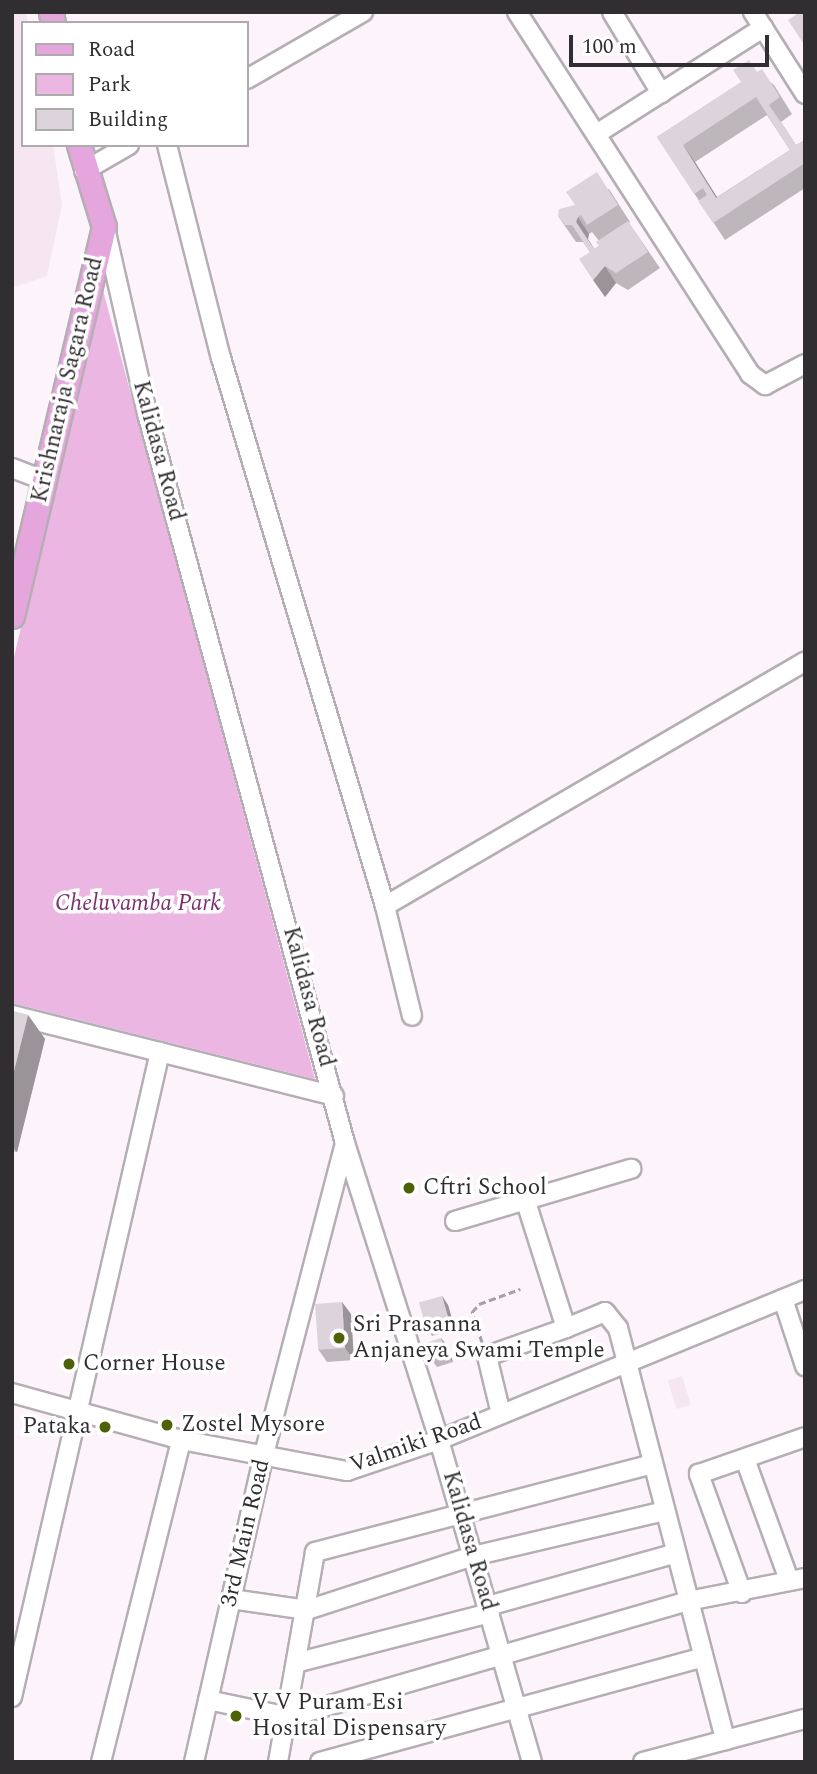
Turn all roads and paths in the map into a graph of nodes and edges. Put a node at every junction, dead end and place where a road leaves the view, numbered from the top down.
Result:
1 (363, 12) edge
2 (517, 12) edge
3 (612, 12) edge
4 (753, 12) edge
5 (763, 29) junction
6 (248, 78) edge
7 (661, 93) junction
8 (805, 94) edge
9 (598, 133) junction
10 (79, 147) edge
11 (126, 147) edge
12 (168, 147) edge
13 (84, 171) junction
14 (104, 227) junction
15 (805, 365) edge
16 (12, 468) edge
17 (44, 480) junction
18 (12, 615) edge
19 (803, 668) edge
20 (385, 906) junction
21 (12, 1015) edge
22 (412, 1016) dead end
23 (160, 1052) junction
24 (334, 1096) junction
25 (345, 1143) junction
26 (631, 1169) dead end
27 (526, 1202) junction
28 (456, 1221) dead end
29 (520, 1289) dead end
30 (805, 1290) edge
31 (783, 1300) junction
32 (566, 1328) junction
33 (486, 1356) junction
34 (626, 1364) junction
35 (805, 1366) edge
36 (12, 1393) edge
37 (76, 1410) junction
38 (501, 1414) junction
39 (805, 1437) edge
40 (181, 1440) junction
41 (439, 1440) junction
42 (263, 1458) junction
43 (745, 1460) junction
44 (652, 1464) junction
45 (665, 1511) junction
46 (460, 1512) junction
47 (676, 1553) junction
48 (473, 1556) junction
49 (797, 1579) edge
50 (742, 1593) junction
51 (231, 1599) junction
52 (688, 1601) junction
53 (489, 1609) junction
54 (307, 1610) junction
55 (503, 1657) junction
56 (703, 1657) junction
57 (299, 1662) junction
58 (12, 1697) edge
59 (208, 1700) junction
60 (517, 1707) junction
61 (289, 1717) junction
62 (805, 1719) edge
63 (725, 1740) junction
64 (101, 1762) edge
65 (194, 1762) edge
66 (278, 1762) edge
67 (320, 1762) edge
68 (532, 1762) edge
69 (643, 1762) edge

1 - 6 street
2 - 9 street
3 - 7 street
4 - 5 street
5 - 7 street
5 - 8 street
7 - 9 street
9 - 15 street
10 - 13 main road, Krishnaraja Sagara Road
11 - 13 street
12 - 20 street
13 - 14 main road, Krishnaraja Sagara Road
14 - 17 main road, Krishnaraja Sagara Road
14 - 24 street, Kalidasa Road
16 - 17 street
17 - 18 main road, Krishnaraja Sagara Road
19 - 20 street
20 - 22 street
21 - 23 street
23 - 24 street
23 - 37 street
24 - 25 street, Kalidasa Road
25 - 41 street, Kalidasa Road
25 - 42 street, 3rd Main Road
26 - 27 street
27 - 28 street
27 - 32 street
29 - 33 path
30 - 31 street, Valmiki Road
31 - 34 street, Valmiki Road
31 - 35 street
32 - 33 street
32 - 34 street
33 - 38 street
34 - 38 street, Valmiki Road
34 - 44 street
36 - 37 street, Valmiki Road
37 - 40 street, Valmiki Road
37 - 58 street
38 - 41 street, Valmiki Road
39 - 43 street
40 - 42 street, Valmiki Road
40 - 64 street
41 - 42 street, Valmiki Road
41 - 46 street, Kalidasa Road
42 - 51 street, 3rd Main Road
43 - 49 street
43 - 50 street
44 - 45 street
44 - 46 street
45 - 47 street
45 - 48 street
46 - 48 street, Kalidasa Road
46 - 54 street
47 - 52 street
47 - 53 street
48 - 53 street, Kalidasa Road
48 - 54 street
49 - 50 street
50 - 52 street
51 - 54 street
51 - 59 street, 3rd Main Road
52 - 55 street
52 - 56 street
53 - 55 street, Kalidasa Road
53 - 57 street
54 - 57 street
55 - 60 street, Kalidasa Road
55 - 61 street
56 - 60 street
56 - 63 street
57 - 61 street
59 - 61 street
59 - 65 street, 3rd Main Road
60 - 67 street
60 - 68 street, Kalidasa Road
61 - 66 street
62 - 63 street
63 - 69 street

